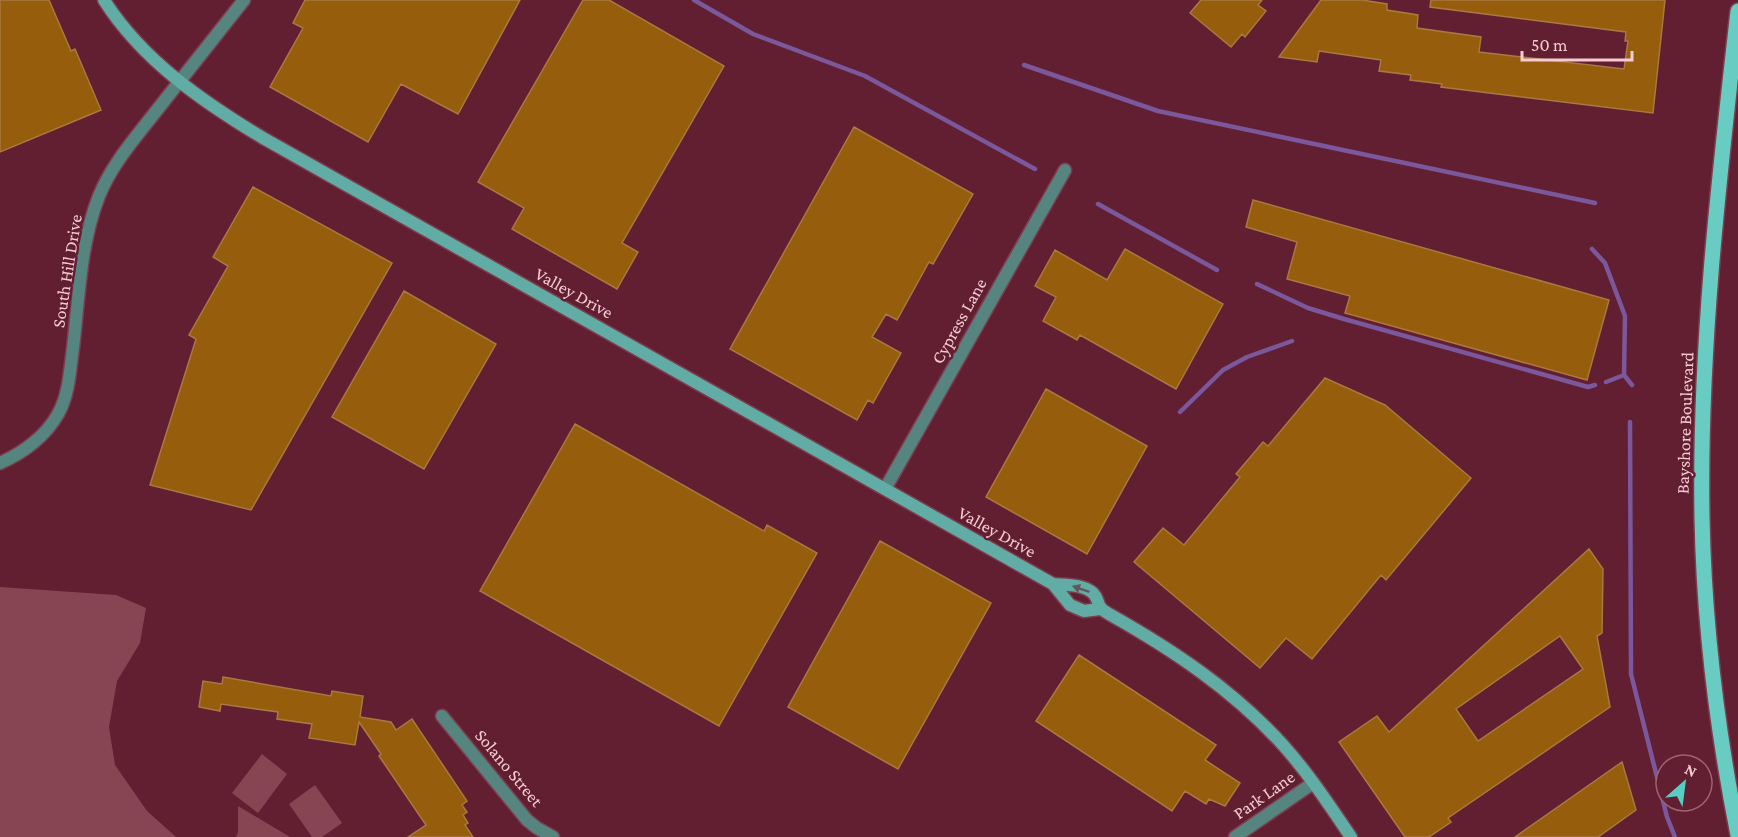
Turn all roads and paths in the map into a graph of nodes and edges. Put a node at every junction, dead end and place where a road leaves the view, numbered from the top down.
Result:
1 (104, 0) edge
2 (244, 0) edge
3 (1738, 11) edge
4 (180, 81) junction
5 (1065, 170) dead end
6 (0, 463) edge
7 (885, 489) junction
8 (1053, 584) junction
9 (1100, 609) junction
10 (442, 716) dead end
11 (1313, 783) junction
12 (1738, 836) edge
13 (553, 837) edge
14 (1235, 837) edge
15 (1351, 837) edge

1 - 4 main road, Valley Drive
2 - 4 street, South Hill Drive
3 - 12 main road, Bayshore Boulevard
4 - 6 street, South Hill Drive
4 - 7 main road, Valley Drive
5 - 7 street, Cypress Lane
7 - 8 main road, Valley Drive
8 - 9 main road, Valley Drive
9 -> 8 main road, Valley Drive
9 - 11 main road, Valley Drive
10 - 13 street, Solano Street
11 - 14 street, Park Lane
11 - 15 main road, Valley Drive

